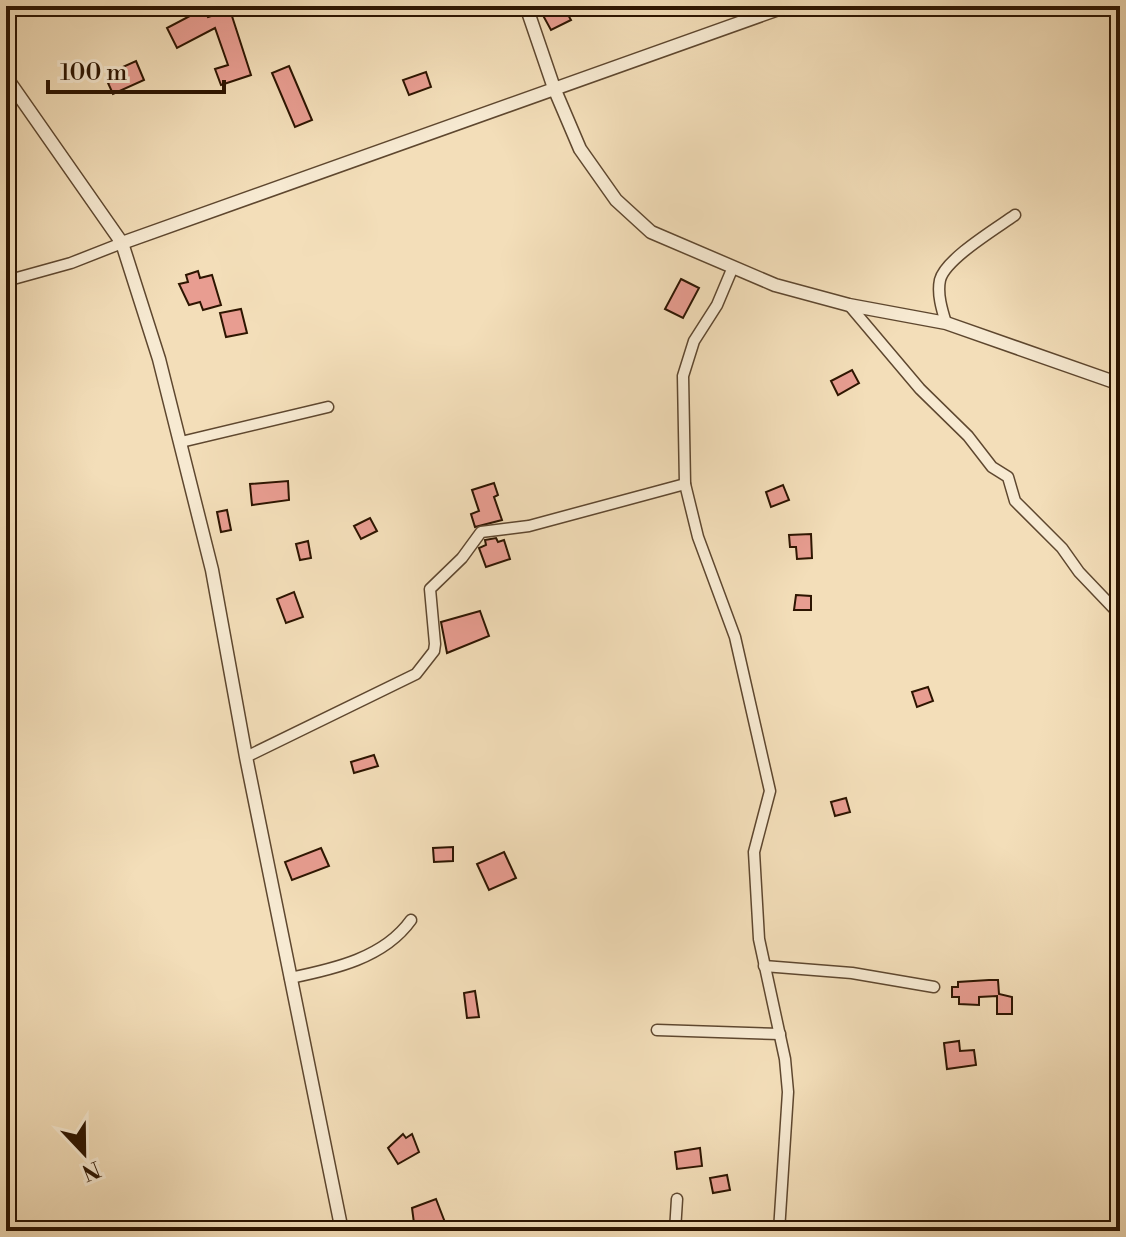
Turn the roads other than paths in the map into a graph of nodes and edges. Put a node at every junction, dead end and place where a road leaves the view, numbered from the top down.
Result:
1 (526, 6) edge
2 (787, 6) edge
3 (6, 77) edge
4 (554, 88) junction
5 (1015, 215) dead end
6 (122, 243) junction
7 (733, 267) junction
8 (6, 281) edge
9 (849, 305) junction
10 (946, 323) junction
11 (1120, 384) edge
12 (328, 407) dead end
13 (181, 442) junction
14 (685, 484) junction
15 (1120, 615) edge
16 (246, 757) junction
17 (411, 920) dead end
18 (764, 966) junction
19 (290, 978) junction
20 (934, 987) dead end
21 (657, 1030) dead end
22 (780, 1034) junction
23 (677, 1199) dead end
24 (342, 1231) edge
25 (675, 1231) edge
26 (779, 1231) edge

1 - 4 street
2 - 4 street
3 - 6 street
4 - 6 street
4 - 7 street
5 - 10 street
6 - 8 street
6 - 13 street
7 - 9 street
7 - 14 street
9 - 10 street
9 - 15 street
10 - 11 street
12 - 13 street
13 - 16 street
14 - 16 street
14 - 18 street
16 - 19 street
17 - 19 street
18 - 20 street
18 - 22 street
19 - 24 street
21 - 22 street
22 - 26 street
23 - 25 street

